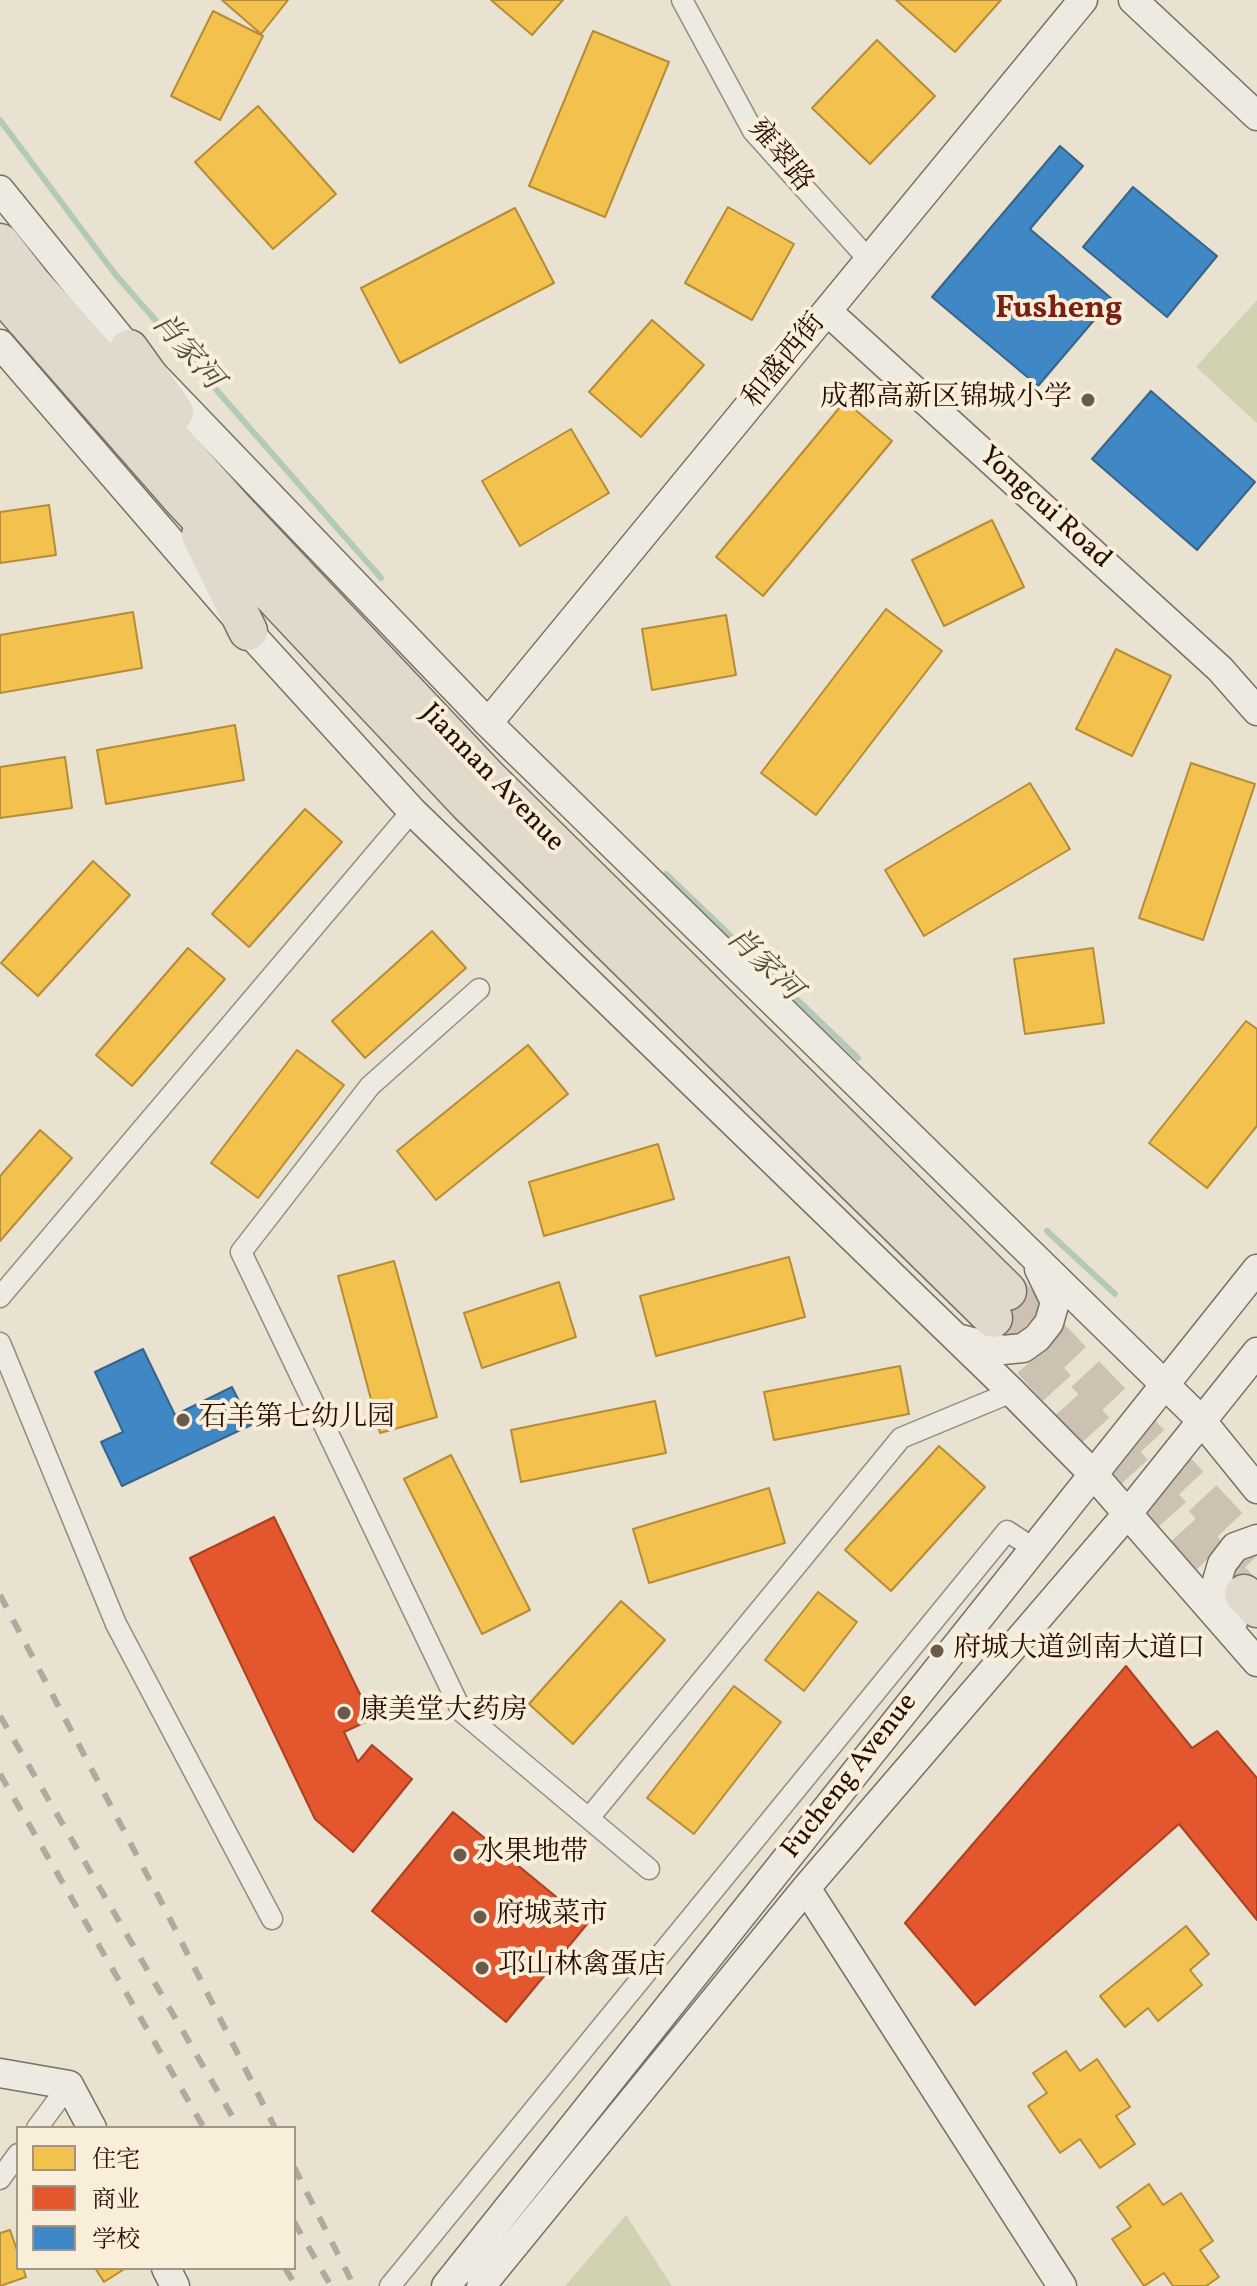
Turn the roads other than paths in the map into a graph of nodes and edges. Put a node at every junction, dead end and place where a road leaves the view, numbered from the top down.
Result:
1 (682, 0) edge
2 (1083, 0) edge
3 (1133, 0) edge
4 (1257, 116) edge
5 (0, 190) edge
6 (0, 243) edge
7 (869, 260) junction
8 (0, 291) edge
9 (827, 311) junction
10 (0, 344) edge
11 (129, 349) junction
12 (183, 500) junction
13 (232, 507) junction
14 (248, 631) junction
15 (1257, 711) edge
16 (488, 723) junction
17 (412, 811) junction
18 (479, 989) dead end
19 (1030, 1252) junction
20 (1257, 1269) edge
21 (0, 1297) edge
22 (956, 1338) junction
23 (0, 1343) edge
24 (1257, 1352) edge
25 (1164, 1384) junction
26 (1012, 1392) junction
27 (1201, 1420) junction
28 (1092, 1473) junction
29 (1257, 1489) edge
30 (1128, 1513) junction
31 (1257, 1539) edge
32 (1033, 1548) junction
33 (1251, 1654) edge
34 (589, 1818) junction
35 (649, 1869) dead end
36 (806, 1888) junction
37 (272, 1919) dead end
38 (0, 2073) edge
39 (69, 2085) junction
40 (38, 2126) edge
41 (91, 2126) edge
42 (16, 2157) edge
43 (0, 2179) edge
44 (390, 2286) edge
45 (446, 2286) edge
46 (481, 2286) edge
47 (1062, 2286) edge

1 - 7 street, 雍翠路
2 - 7 main road, 和盛西街
3 - 4 main road
5 - 11 main road
6 - 13 highway, Jiannan Avenue
7 - 9 main road, 和盛西街
8 - 12 highway, Jiannan Avenue
9 - 15 main road, Yongcui Road
9 - 16 main road, 和盛西街
10 - 14 main road
11 - 13 highway
11 - 16 main road
12 - 13 highway, Jiannan Avenue
12 - 14 highway
14 - 17 main road
16 - 19 main road
17 - 21 street
17 - 22 main road
18 - 34 street
19 - 22 main road
19 - 25 main road
20 - 25 main road, Fucheng Avenue
22 - 26 main road
23 - 37 street
24 - 27 main road, Fucheng Avenue
25 - 27 main road
25 - 28 main road, Fucheng Avenue
26 - 28 main road
26 - 34 street
27 - 29 main road
27 - 30 main road, Fucheng Avenue
28 - 30 main road
28 - 32 main road, Fucheng Avenue
30 - 33 main road
30 - 36 main road, Fucheng Avenue
31 - 33 main road
32 - 44 street
32 - 45 main road, Fucheng Avenue
34 - 35 street
36 - 46 main road, Fucheng Avenue
36 - 47 main road
38 - 39 main road
39 - 40 street
39 - 41 main road
42 - 43 street

